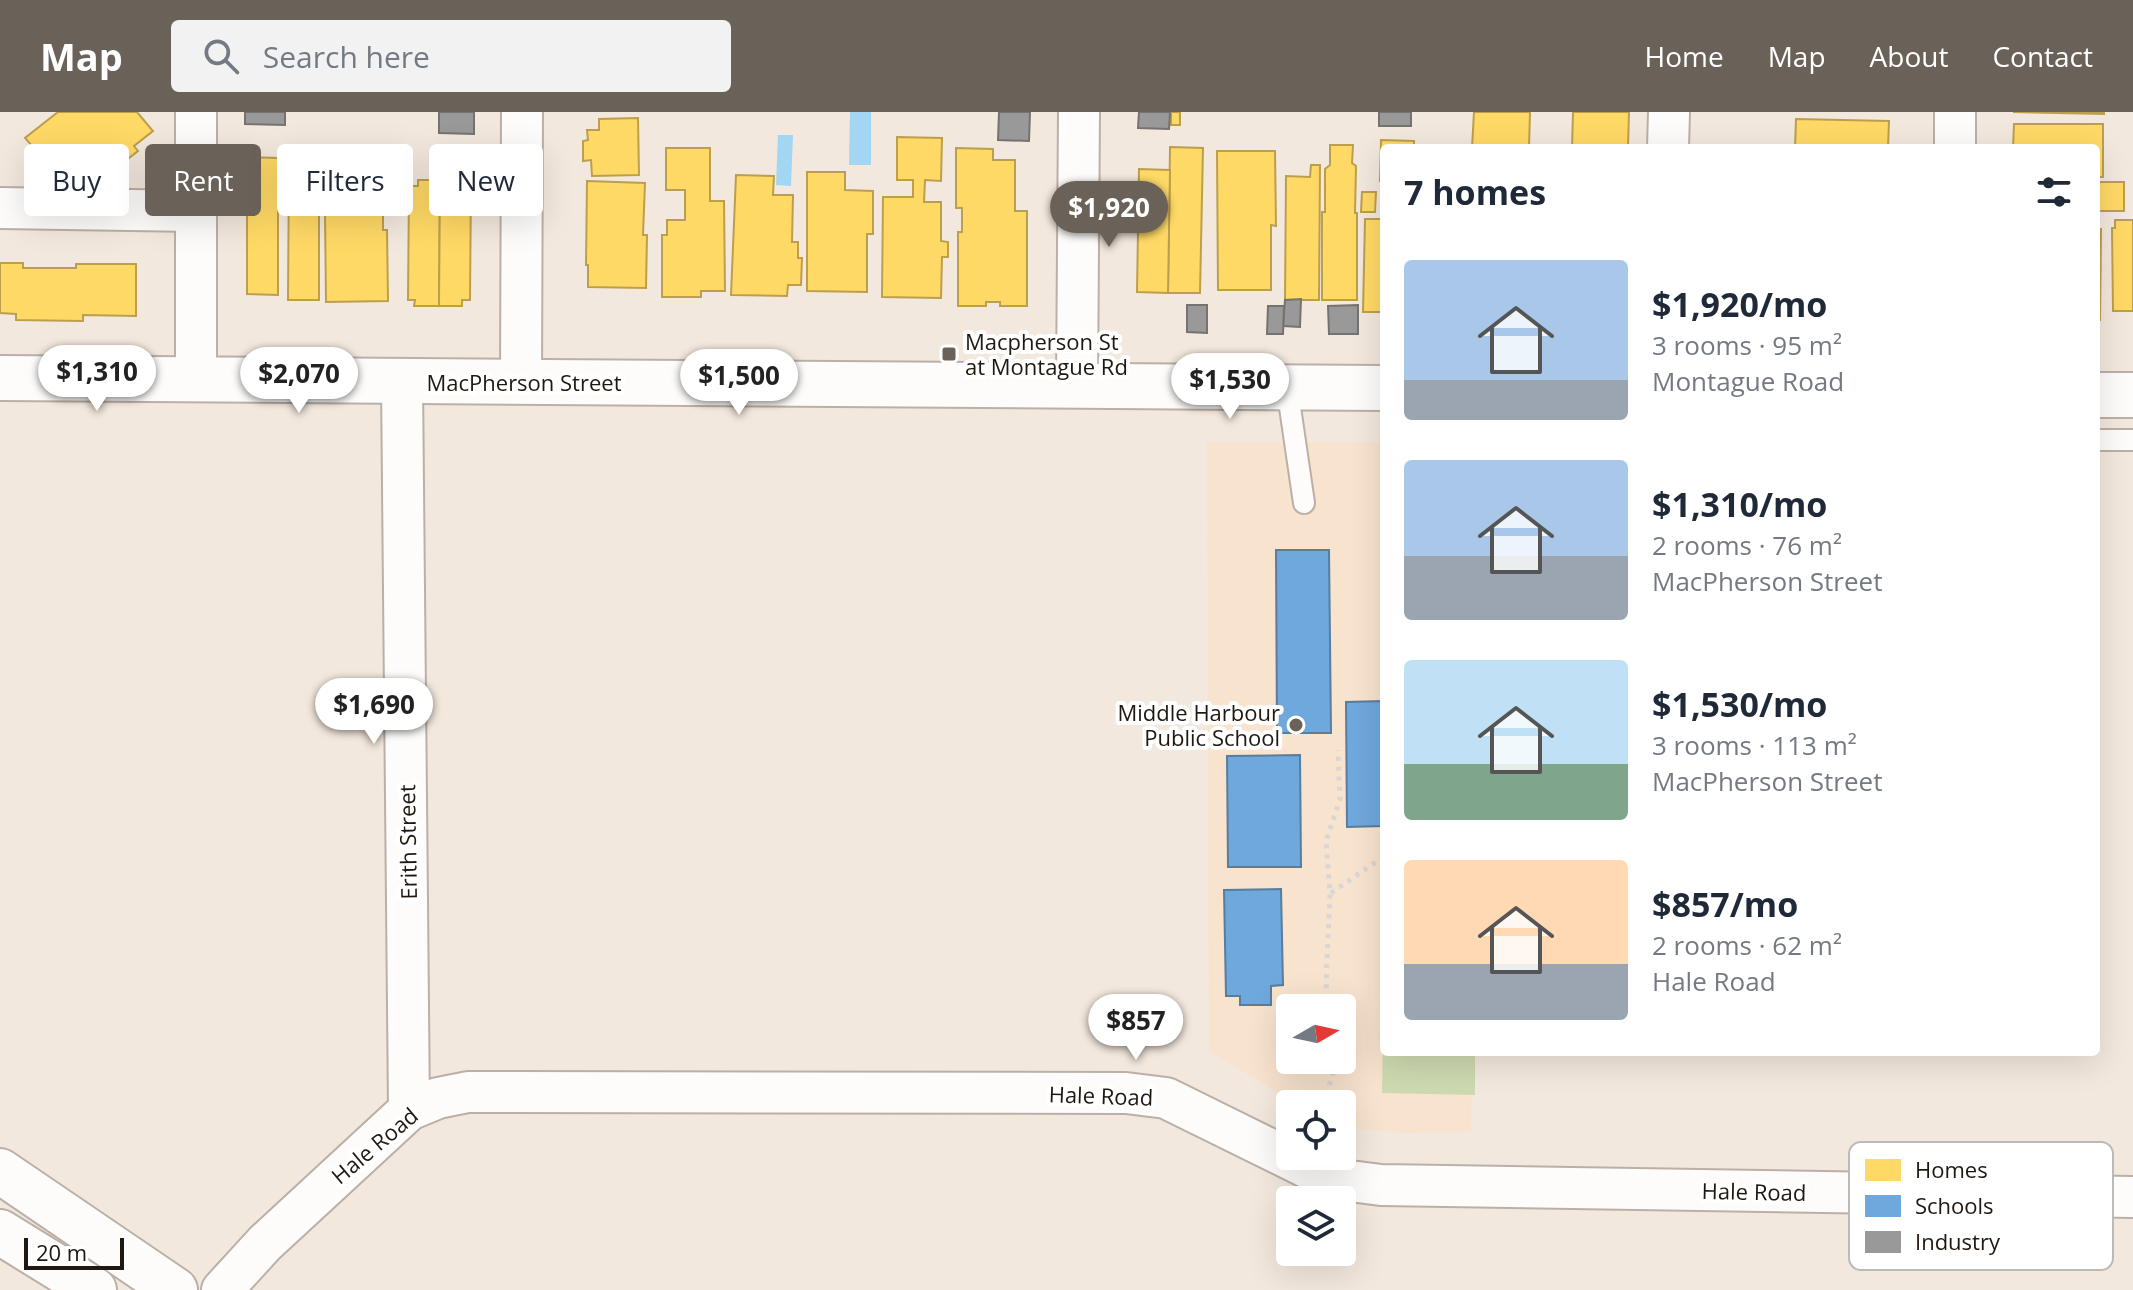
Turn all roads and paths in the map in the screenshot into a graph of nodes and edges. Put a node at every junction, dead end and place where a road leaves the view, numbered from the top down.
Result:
1 (196, 112) edge
2 (522, 112) edge
3 (1079, 112) edge
4 (1669, 112) edge
5 (1955, 112) edge
6 (196, 144) edge
7 (1668, 144) edge
8 (1955, 144) edge
9 (0, 208) edge
10 (145, 210) edge
11 (196, 216) edge
12 (0, 378) edge
13 (196, 380) junction
14 (402, 382) junction
15 (521, 382) junction
16 (1077, 386) junction
17 (1287, 387) junction
18 (1380, 388) edge
19 (2100, 395) edge
20 (2133, 395) edge
21 (2100, 440) edge
22 (2133, 440) edge
23 (1304, 503) dead end
24 (1338, 750) dead end
25 (1380, 859) edge
26 (1330, 894) junction
27 (1327, 994) edge
28 (409, 1110) junction
29 (0, 1171) edge
30 (1849, 1192) edge
31 (2113, 1197) edge
32 (2133, 1197) edge
33 (0, 1232) edge
34 (94, 1290) edge
35 (175, 1290) edge
36 (222, 1290) edge

1 - 6 street
2 - 15 street
3 - 16 street
4 - 7 street
5 - 8 street
9 - 10 street
11 - 13 street
12 - 13 main road, MacPherson Street
13 - 14 main road, MacPherson Street
14 - 15 main road, MacPherson Street
14 - 28 street, Erith Street
15 - 16 main road, MacPherson Street
16 - 17 main road, MacPherson Street
17 - 18 main road, MacPherson Street
17 - 23 lane
19 - 20 main road
21 - 22 lane
24 - 26 path
25 - 26 path
26 - 27 path
28 - 30 street, Hale Road
28 - 36 street, Hale Road
29 - 35 main road
31 - 32 street, Hale Road
33 - 34 main road

